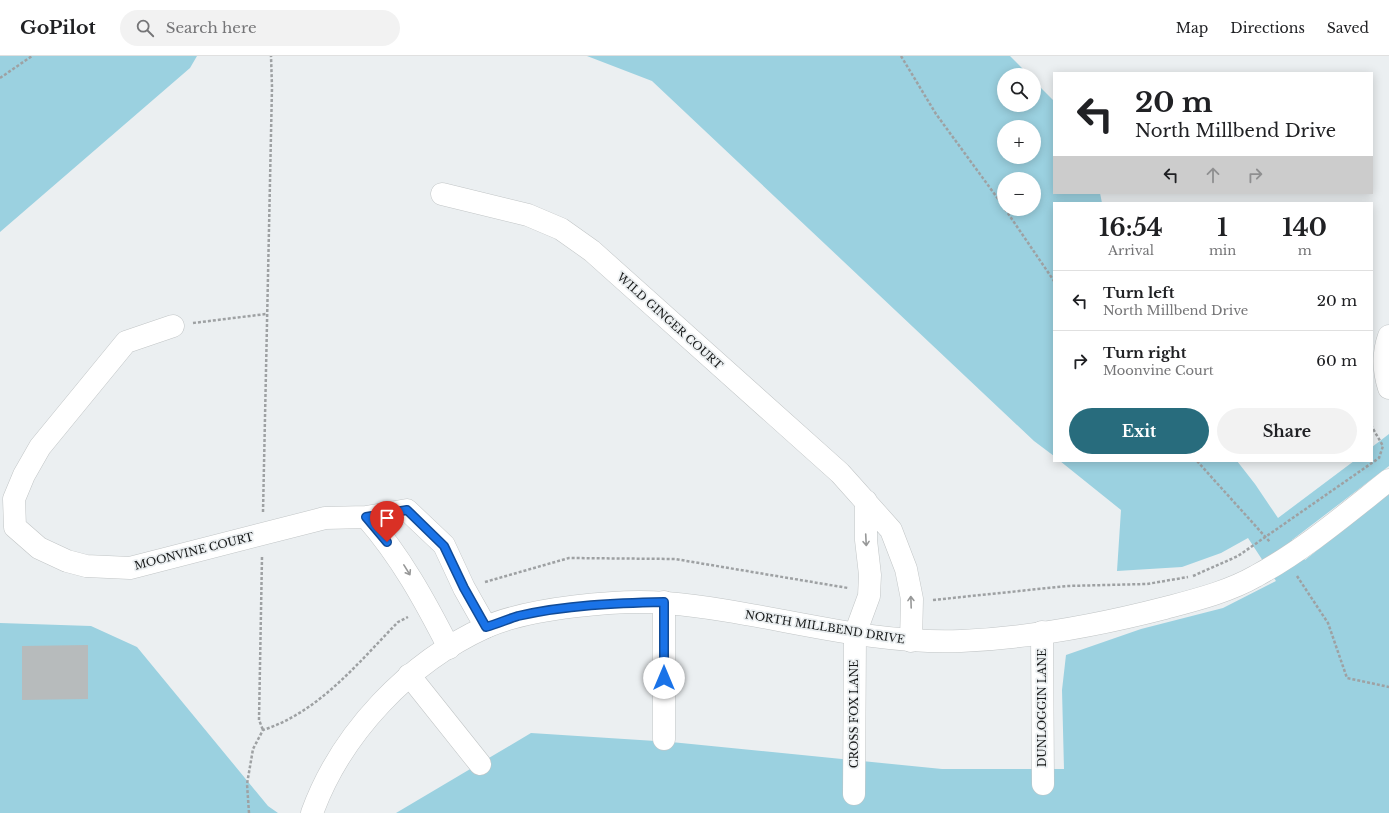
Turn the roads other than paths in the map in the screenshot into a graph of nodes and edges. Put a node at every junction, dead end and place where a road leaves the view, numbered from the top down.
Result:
1 (442, 194) dead end
2 (173, 326) road end
3 (1389, 336) edge
4 (1389, 388) edge
5 (1389, 480) edge
6 (866, 501) junction
7 (366, 517) junction
8 (7, 531) edge
9 (664, 602) junction
10 (486, 627) junction
11 (1042, 632) junction
12 (854, 634) junction
13 (911, 641) junction
14 (449, 648) junction
15 (409, 675) junction
16 (664, 739) dead end
17 (480, 764) dead end
18 (1043, 784) dead end
19 (854, 794) dead end
20 (312, 813) edge

1 - 6 street, WILD GINGER COURT
2 - 8 street, MOONVINE COURT
3 - 4 street
5 - 11 street, NORTH MILLBEND DRIVE
6 -> 12 street
13 -> 6 street, WILD GINGER COURT
7 - 8 street, MOONVINE COURT
7 - 10 street, MOONVINE COURT
7 -> 14 street
9 - 10 street, NORTH MILLBEND DRIVE
9 - 12 street, NORTH MILLBEND DRIVE
9 - 16 street
10 - 14 street, NORTH MILLBEND DRIVE
11 - 13 street, NORTH MILLBEND DRIVE
11 - 18 street, DUNLOGGIN LANE
12 - 13 street, NORTH MILLBEND DRIVE
12 - 19 street, CROSS FOX LANE
14 - 15 street, NORTH MILLBEND DRIVE
15 - 17 street
15 - 20 street, NORTH MILLBEND DRIVE

